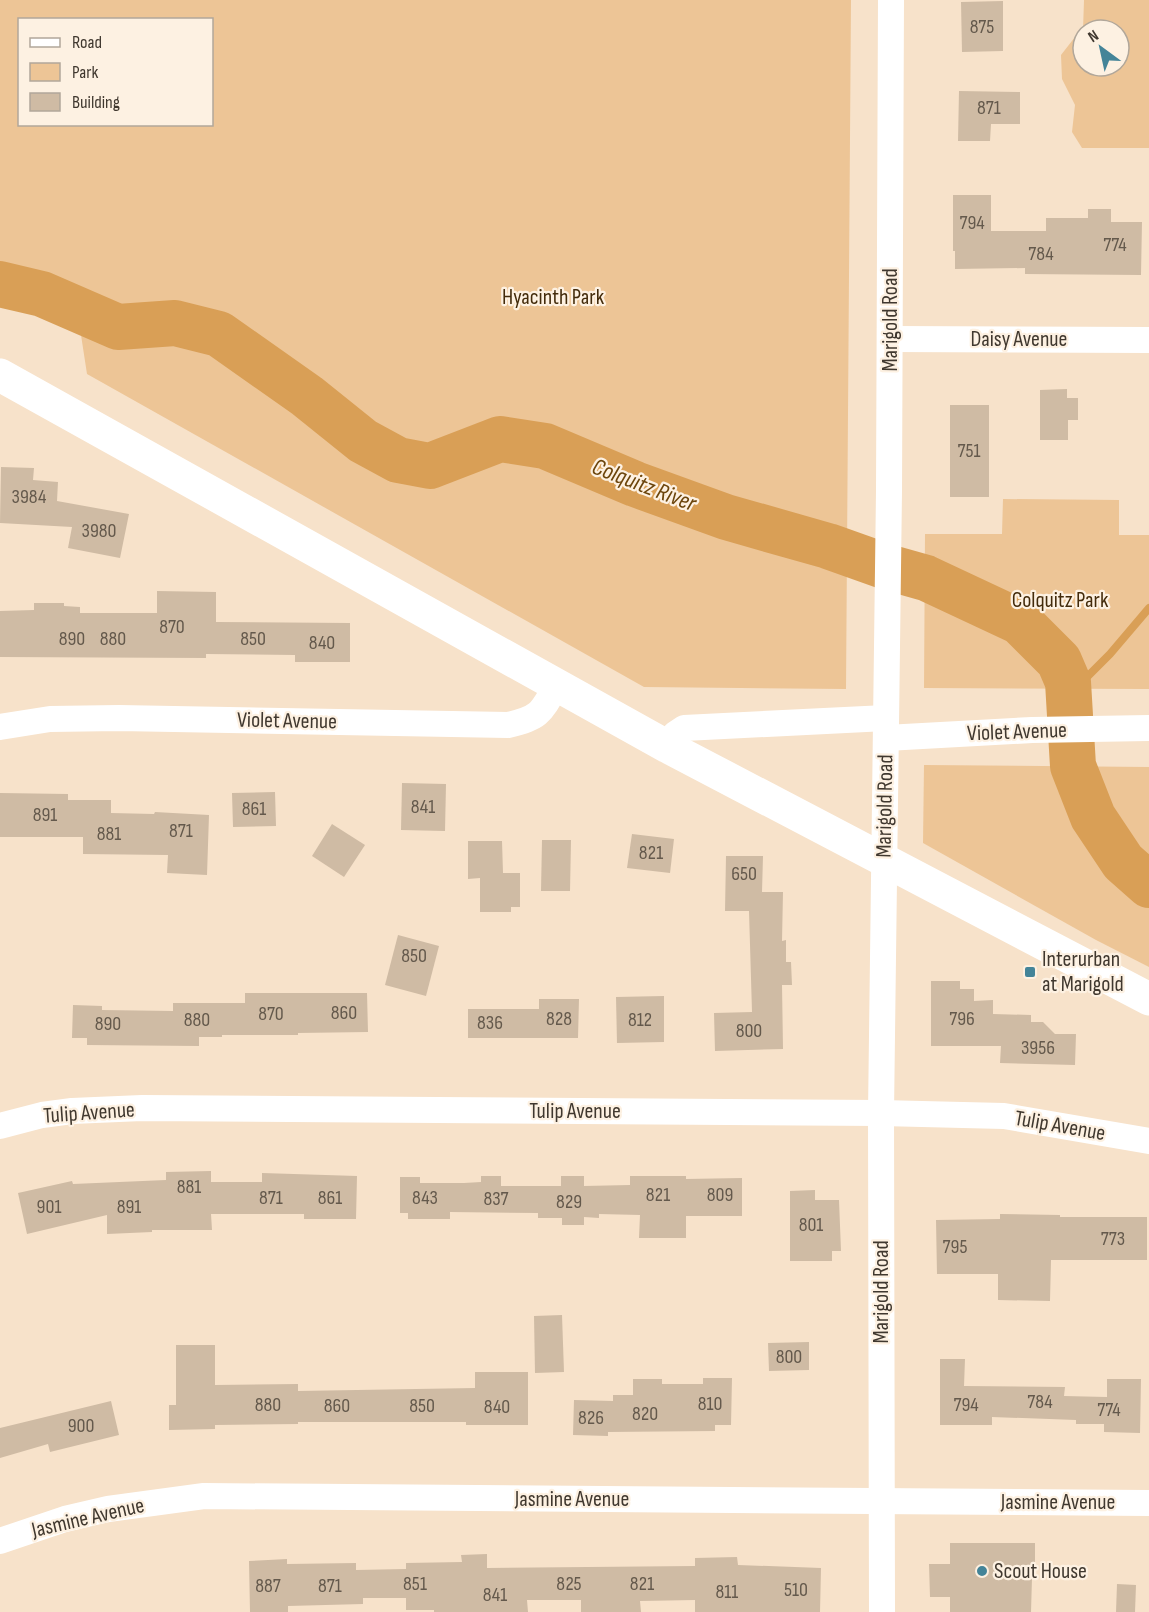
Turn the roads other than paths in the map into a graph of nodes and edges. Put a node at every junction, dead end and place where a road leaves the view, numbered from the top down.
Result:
1 (891, 0) edge
2 (890, 339) junction
3 (1149, 340) edge
4 (0, 375) edge
5 (556, 686) junction
6 (0, 727) edge
7 (886, 728) junction
8 (1149, 728) edge
9 (668, 747) junction
10 (885, 860) junction
11 (1149, 999) edge
12 (881, 1113) junction
13 (0, 1126) edge
14 (1149, 1141) edge
15 (882, 1502) junction
16 (1149, 1503) edge
17 (0, 1540) edge
18 (882, 1612) edge

1 - 2 street, Marigold Road
2 - 3 street, Daisy Avenue
2 - 7 street, Marigold Road
4 - 5 main road
5 - 6 street, Violet Avenue
5 - 9 main road
7 - 8 street, Violet Avenue
7 - 9 street, Violet Avenue
7 - 10 street, Marigold Road
9 - 10 main road
10 - 11 main road
10 - 12 street, Marigold Road
12 - 13 street, Tulip Avenue
12 - 14 street, Tulip Avenue
12 - 15 street, Marigold Road
15 - 16 street, Jasmine Avenue
15 - 17 street, Jasmine Avenue
15 - 18 street, Marigold Road

